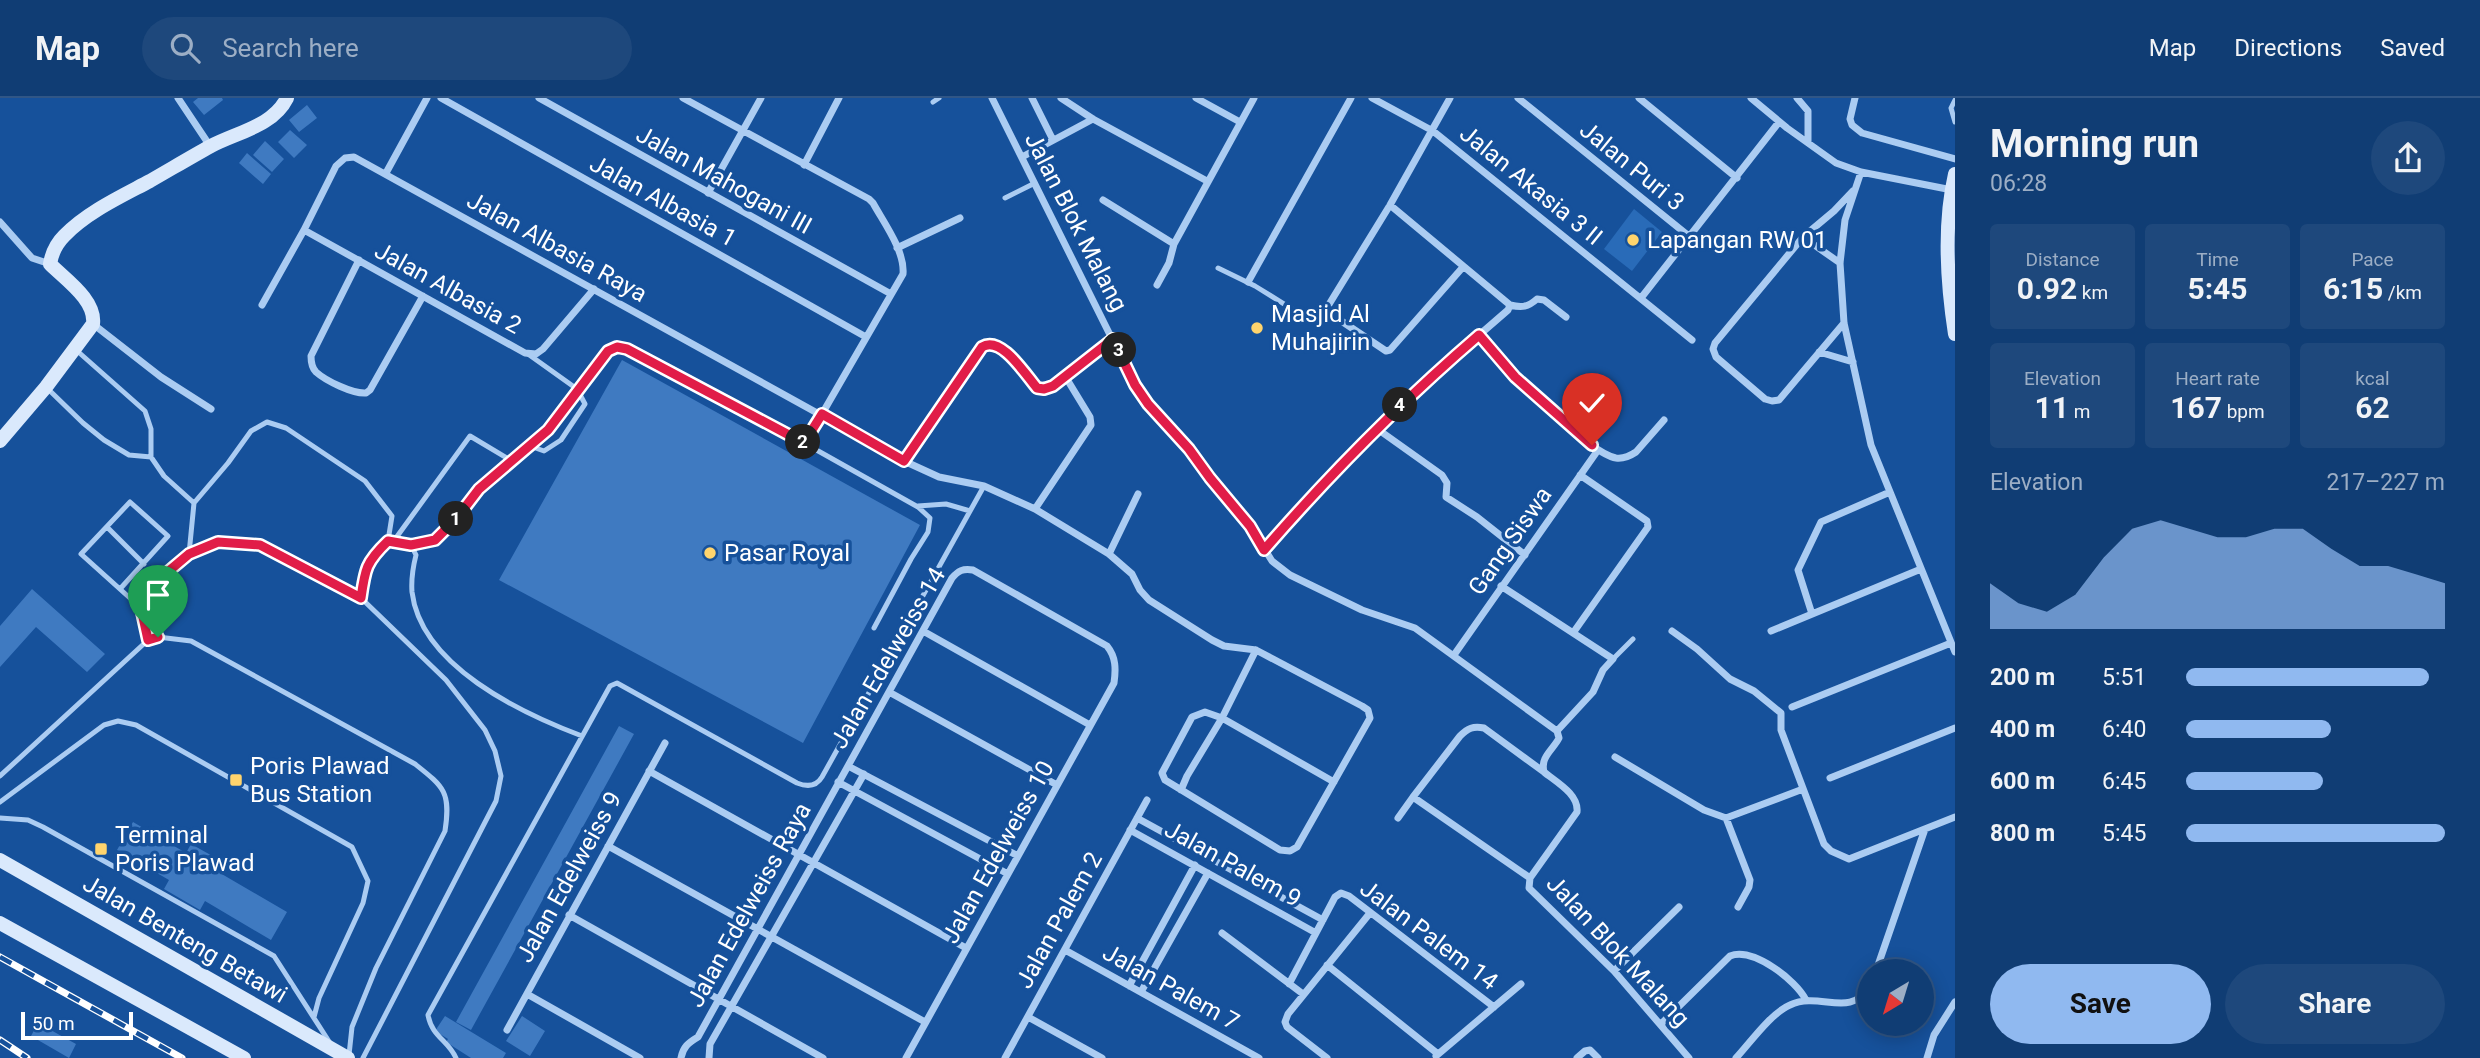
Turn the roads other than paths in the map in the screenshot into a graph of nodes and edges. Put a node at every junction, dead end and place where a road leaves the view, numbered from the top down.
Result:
1 (178, 98) edge
2 (287, 98) edge
3 (427, 98) edge
4 (441, 98) edge
5 (539, 98) edge
6 (683, 98) edge
7 (761, 98) edge
8 (839, 98) edge
9 (940, 98) edge
10 (992, 98) edge
11 (1032, 98) edge
12 (1060, 98) edge
13 (1196, 98) edge
14 (1254, 98) edge
15 (1351, 98) edge
16 (1372, 98) edge
17 (1450, 98) edge
18 (1518, 98) edge
19 (1640, 98) edge
20 (1751, 98) edge
21 (1797, 98) edge
22 (1855, 98) edge
23 (1955, 100) edge
24 (933, 102) dead end
25 (1093, 119) junction
26 (1240, 122) junction
27 (1779, 122) junction
28 (1955, 122) edge
29 (1433, 131) junction
30 (742, 132) junction
31 (1053, 140) junction
32 (1808, 140) junction
33 (210, 146) junction
34 (1021, 157) junction
35 (1955, 159) edge
36 (804, 165) junction
37 (1861, 172) junction
38 (386, 173) junction
39 (1737, 177) junction
40 (1207, 181) junction
41 (1035, 183) junction
42 (1953, 183) edge
43 (1853, 190) junction
44 (708, 193) junction
45 (1004, 198) dead end
46 (1103, 200) dead end
47 (1390, 205) junction
48 (1834, 211) junction
49 (960, 218) dead end
50 (1845, 220) junction
51 (0, 222) edge
52 (304, 230) junction
53 (1689, 237) junction
54 (1803, 237) junction
55 (1174, 244) junction
56 (897, 248) junction
57 (359, 260) junction
58 (1840, 263) junction
59 (50, 264) junction
60 (1463, 267) junction
61 (1218, 268) dead end
62 (1248, 282) junction
63 (1157, 285) dead end
64 (594, 289) junction
65 (891, 294) junction
66 (424, 296) junction
67 (1641, 298) junction
68 (262, 304) dead end
69 (1510, 304) junction
70 (1328, 309) junction
71 (1566, 317) dead end
72 (1844, 323) junction
73 (93, 324) junction
74 (1955, 334) edge
75 (1479, 335) junction
76 (866, 337) junction
77 (1113, 339) junction
78 (1692, 340) dead end
79 (75, 349) junction
80 (1819, 352) junction
81 (525, 353) junction
82 (1853, 362) junction
83 (1065, 376) junction
84 (46, 387) junction
85 (577, 388) junction
86 (211, 409) dead end
87 (822, 414) junction
88 (1664, 420) dead end
89 (1376, 428) junction
90 (3, 433) edge
91 (804, 443) junction
92 (530, 446) junction
93 (1598, 450) junction
94 (151, 457) junction
95 (512, 461) junction
96 (904, 461) junction
97 (1580, 475) junction
98 (984, 486) junction
99 (1890, 492) junction
100 (1138, 494) dead end
101 (194, 503) junction
102 (918, 506) junction
103 (1035, 509) junction
104 (970, 511) junction
105 (107, 527) junction
106 (391, 542) junction
107 (411, 545) junction
108 (1264, 550) junction
109 (189, 554) junction
110 (1110, 554) junction
111 (1525, 555) junction
112 (144, 564) junction
113 (1921, 569) junction
114 (1502, 586) junction
115 (120, 589) junction
116 (361, 598) junction
117 (141, 608) junction
118 (1812, 614) junction
119 (874, 628) dead end
120 (923, 631) junction
121 (1672, 631) dead end
122 (1771, 631) dead end
123 (1573, 632) junction
124 (1633, 639) dead end
125 (148, 640) junction
126 (1951, 643) junction
127 (1256, 650) junction
128 (1955, 652) edge
129 (1454, 655) junction
130 (1613, 659) junction
131 (1114, 662) joint
132 (888, 692) junction
133 (1792, 707) dead end
134 (1222, 718) junction
135 (1090, 725) junction
136 (1955, 728) edge
137 (1557, 731) junction
138 (582, 736) junction
139 (665, 743) dead end
140 (1615, 757) dead end
141 (848, 766) junction
142 (649, 771) junction
143 (1544, 772) junction
144 (864, 774) junction
145 (0, 776) edge
146 (1830, 778) dead end
147 (838, 782) junction
148 (1334, 782) junction
149 (1057, 785) junction
150 (1804, 789) junction
151 (1181, 790) junction
152 (854, 791) junction
153 (1413, 797) junction
154 (1147, 800) dead end
155 (0, 802) edge
156 (1955, 817) edge
157 (0, 818) edge
158 (1137, 818) junction
159 (1398, 818) dead end
160 (1726, 818) junction
161 (1925, 829) junction
162 (1130, 830) junction
163 (608, 846) junction
164 (799, 854) junction
165 (1017, 856) junction
166 (0, 860) edge
167 (814, 863) junction
168 (1195, 865) junction
169 (1208, 873) junction
170 (1008, 874) junction
171 (1530, 878) junction
172 (1738, 906) dead end
173 (1679, 907) dead end
174 (1370, 913) junction
175 (569, 915) junction
176 (1323, 920) junction
177 (0, 923) edge
178 (758, 929) junction
179 (1222, 933) dead end
180 (1316, 933) junction
181 (773, 937) junction
182 (967, 948) junction
183 (1065, 950) junction
184 (1879, 959) edge
185 (1328, 965) junction
186 (1614, 971) junction
187 (1289, 984) junction
188 (1521, 984) dead end
189 (1129, 986) junction
190 (1141, 992) junction
191 (527, 994) junction
192 (1303, 994) junction
193 (718, 999) junction
194 (1806, 1000) junction
195 (1857, 1001) edge
196 (1955, 1002) edge
197 (733, 1007) junction
198 (1493, 1007) junction
199 (314, 1017) junction
200 (1028, 1017) junction
201 (925, 1022) junction
202 (1661, 1024) junction
203 (507, 1030) dead end
204 (344, 1056) edge
205 (1437, 1056) edge
206 (244, 1058) edge
207 (363, 1058) edge
208 (456, 1058) edge
209 (640, 1058) edge
210 (681, 1058) edge
211 (709, 1058) edge
212 (823, 1058) edge
213 (906, 1058) edge
214 (1005, 1058) edge
215 (1102, 1058) edge
216 (1259, 1058) edge
217 (1327, 1058) edge
218 (1577, 1058) edge
219 (1598, 1058) edge
220 (1689, 1058) edge
221 (1736, 1058) edge
222 (1927, 1058) edge

1 - 33 street
2 - 33 street
3 - 38 street
4 - 76 street, Jalan Albasia 1
5 - 44 street, Jalan Mahogani III
6 - 30 street
7 - 30 street
8 - 36 street
9 - 24 lane
10 - 34 street, Jalan Blok Malang
11 - 31 street
12 - 25 street
13 - 26 street
14 - 26 street
15 - 62 street
16 - 29 street, Jalan Akasia 3 II
17 - 29 street
18 - 53 street, Jalan Puri 3
19 - 39 street
20 - 27 street
21 - 32 street
22 - 35 street
23 - 28 lane
25 - 31 street
25 - 40 street
26 - 40 street
27 - 32 street
27 - 39 street
29 - 47 street
29 - 67 street, Jalan Akasia 3 II
30 - 36 street
30 - 44 street
31 - 34 street
32 - 37 street
33 - 59 street
34 - 41 street, Jalan Blok Malang
36 - 56 street
37 - 42 street
37 - 43 street
38 - 52 street, Jalan Albasia Raya
38 - 64 street, Jalan Albasia Raya
39 - 53 street
40 - 55 street
41 - 45 lane
41 - 77 street, Jalan Blok Malang
42 - 74 street
43 - 48 street
43 - 50 street
44 - 65 street, Jalan Mahogani III
46 - 55 street
47 - 60 street
47 - 70 street
48 - 50 street
48 - 54 street
49 - 56 street
50 - 58 street
51 - 59 street
52 - 57 street, Jalan Albasia 2
52 - 68 street
53 - 67 street
54 - 58 street
54 - 80 street
55 - 63 street
56 - 65 street
57 - 66 street, Jalan Albasia 2
57 - 66 street
58 - 72 street
59 - 73 street
60 - 69 street
60 - 70 street
61 - 62 lane
62 - 70 lane
64 - 81 street, Jalan Albasia 2
64 - 87 street, Jalan Albasia Raya
65 - 76 street
66 - 81 street, Jalan Albasia 2
67 - 78 street, Jalan Akasia 3 II
69 - 71 street
69 - 75 street
72 - 80 street
72 - 82 street
73 - 79 street
73 - 86 street
75 - 89 street
75 - 93 street
76 - 87 street
77 - 83 street
77 - 108 street, Jalan Blok Malang
79 - 84 street
79 - 94 lane
80 - 82 street
81 - 85 lane
82 - 99 street
83 - 96 street
83 - 103 street
84 - 90 street
84 - 94 lane
85 - 91 lane
85 - 92 lane
85 - 92 lane
87 - 91 lane
87 - 96 street, Jalan Albasia Raya
88 - 93 street
89 - 108 street
89 - 111 street
91 - 102 lane
92 - 95 lane
93 - 97 street, Gang Siswa
94 - 101 lane
95 - 106 lane
95 - 107 lane
96 - 98 street, Jalan Albasia Raya
97 - 111 street, Gang Siswa
97 - 123 street
98 - 103 street, Jalan Albasia Raya
98 - 104 lane
99 - 113 street
99 - 118 street
100 - 110 street
101 - 106 lane
101 - 109 lane
102 - 104 lane
102 - 119 lane
103 - 110 street, Jalan Albasia Raya
104 - 138 lane
105 - 112 lane
105 - 112 lane
105 - 115 lane
106 - 107 lane
106 - 116 lane
107 - 138 lane
108 - 129 street, Jalan Blok Malang
109 - 116 lane
109 - 117 lane
110 - 127 street, Jalan Albasia Raya
111 - 114 street, Gang Siswa
112 - 115 lane
113 - 118 street
113 - 126 street
114 - 123 street
114 - 129 street, Gang Siswa
115 - 117 lane
116 - 207 lane
117 - 125 lane
118 - 122 street
120 - 131 street, Jalan Edelweiss 14
120 - 132 street, Jalan Edelweiss 14
120 - 135 street
121 - 150 street
123 - 130 street
124 - 130 lane
125 - 145 lane
125 - 204 lane
126 - 128 street
126 - 133 street
127 - 134 street
127 - 148 street, Jalan Albasia Raya
129 - 137 street, Jalan Blok Malang
130 - 137 street
131 - 135 street, Jalan Edelweiss 10
132 - 141 street, Jalan Edelweiss 14
132 - 149 street
134 - 148 street
134 - 151 street
134 - 151 street
135 - 149 street, Jalan Edelweiss 10
136 - 146 street
137 - 143 street
138 - 208 lane
139 - 142 street, Jalan Edelweiss 9
140 - 160 street
141 - 144 street
141 - 147 street, Jalan Edelweiss Raya
142 - 163 street, Jalan Edelweiss 9
142 - 164 street
143 - 153 street
143 - 171 street, Jalan Blok Malang
144 - 152 street, Jalan Edelweiss Raya
144 - 165 street
147 - 152 street
147 - 164 street, Jalan Edelweiss Raya
148 - 151 street
149 - 165 street, Jalan Edelweiss 10
150 - 160 street
150 - 161 street
152 - 167 street, Jalan Edelweiss Raya
152 - 170 street
153 - 159 street
153 - 171 street
154 - 158 street, Jalan Palem 2
155 - 199 lane
156 - 161 street
157 - 199 lane
158 - 162 street, Jalan Palem 2
158 - 176 street, Jalan Palem 9
160 - 172 street
161 - 184 street
162 - 168 street, Jalan Palem 9
162 - 183 street, Jalan Palem 2
163 - 175 street, Jalan Edelweiss 9
163 - 178 street
164 - 167 street
164 - 178 street, Jalan Edelweiss Raya
165 - 170 street, Jalan Edelweiss 10
166 - 204 street, Jalan Benteng Betawi
167 - 181 street, Jalan Edelweiss Raya
167 - 182 street
168 - 169 street, Jalan Palem 9
168 - 189 street
169 - 180 street, Jalan Palem 9
169 - 190 street
170 - 182 street, Jalan Edelweiss 10
171 - 186 street, Jalan Blok Malang
173 - 186 street
174 - 176 street, Jalan Palem 14
174 - 185 street
174 - 198 street, Jalan Palem 14
175 - 191 street, Jalan Edelweiss 9
175 - 193 street
176 - 180 street
177 - 206 street
178 - 181 street
178 - 193 street, Jalan Edelweiss Raya
179 - 187 street
180 - 187 street
181 - 197 street, Jalan Edelweiss Raya
181 - 201 street
182 - 201 street, Jalan Edelweiss 10
183 - 189 street, Jalan Palem 7
183 - 200 street, Jalan Palem 2
185 - 192 street
185 - 205 street
186 - 202 street, Jalan Blok Malang
187 - 192 street
188 - 198 street
189 - 190 street, Jalan Palem 7
190 - 216 street, Jalan Palem 7
191 - 203 street, Jalan Edelweiss 9
191 - 209 street
192 - 217 street
193 - 197 street
193 - 210 street, Jalan Edelweiss Raya
194 - 195 street
194 - 202 street
194 - 221 street
196 - 222 street
197 - 211 street, Jalan Edelweiss Raya
197 - 212 street
198 - 205 street
199 - 204 lane
200 - 214 street, Jalan Palem 2
200 - 215 street
201 - 213 street, Jalan Edelweiss 10
202 - 220 street, Jalan Blok Malang
218 - 219 street

